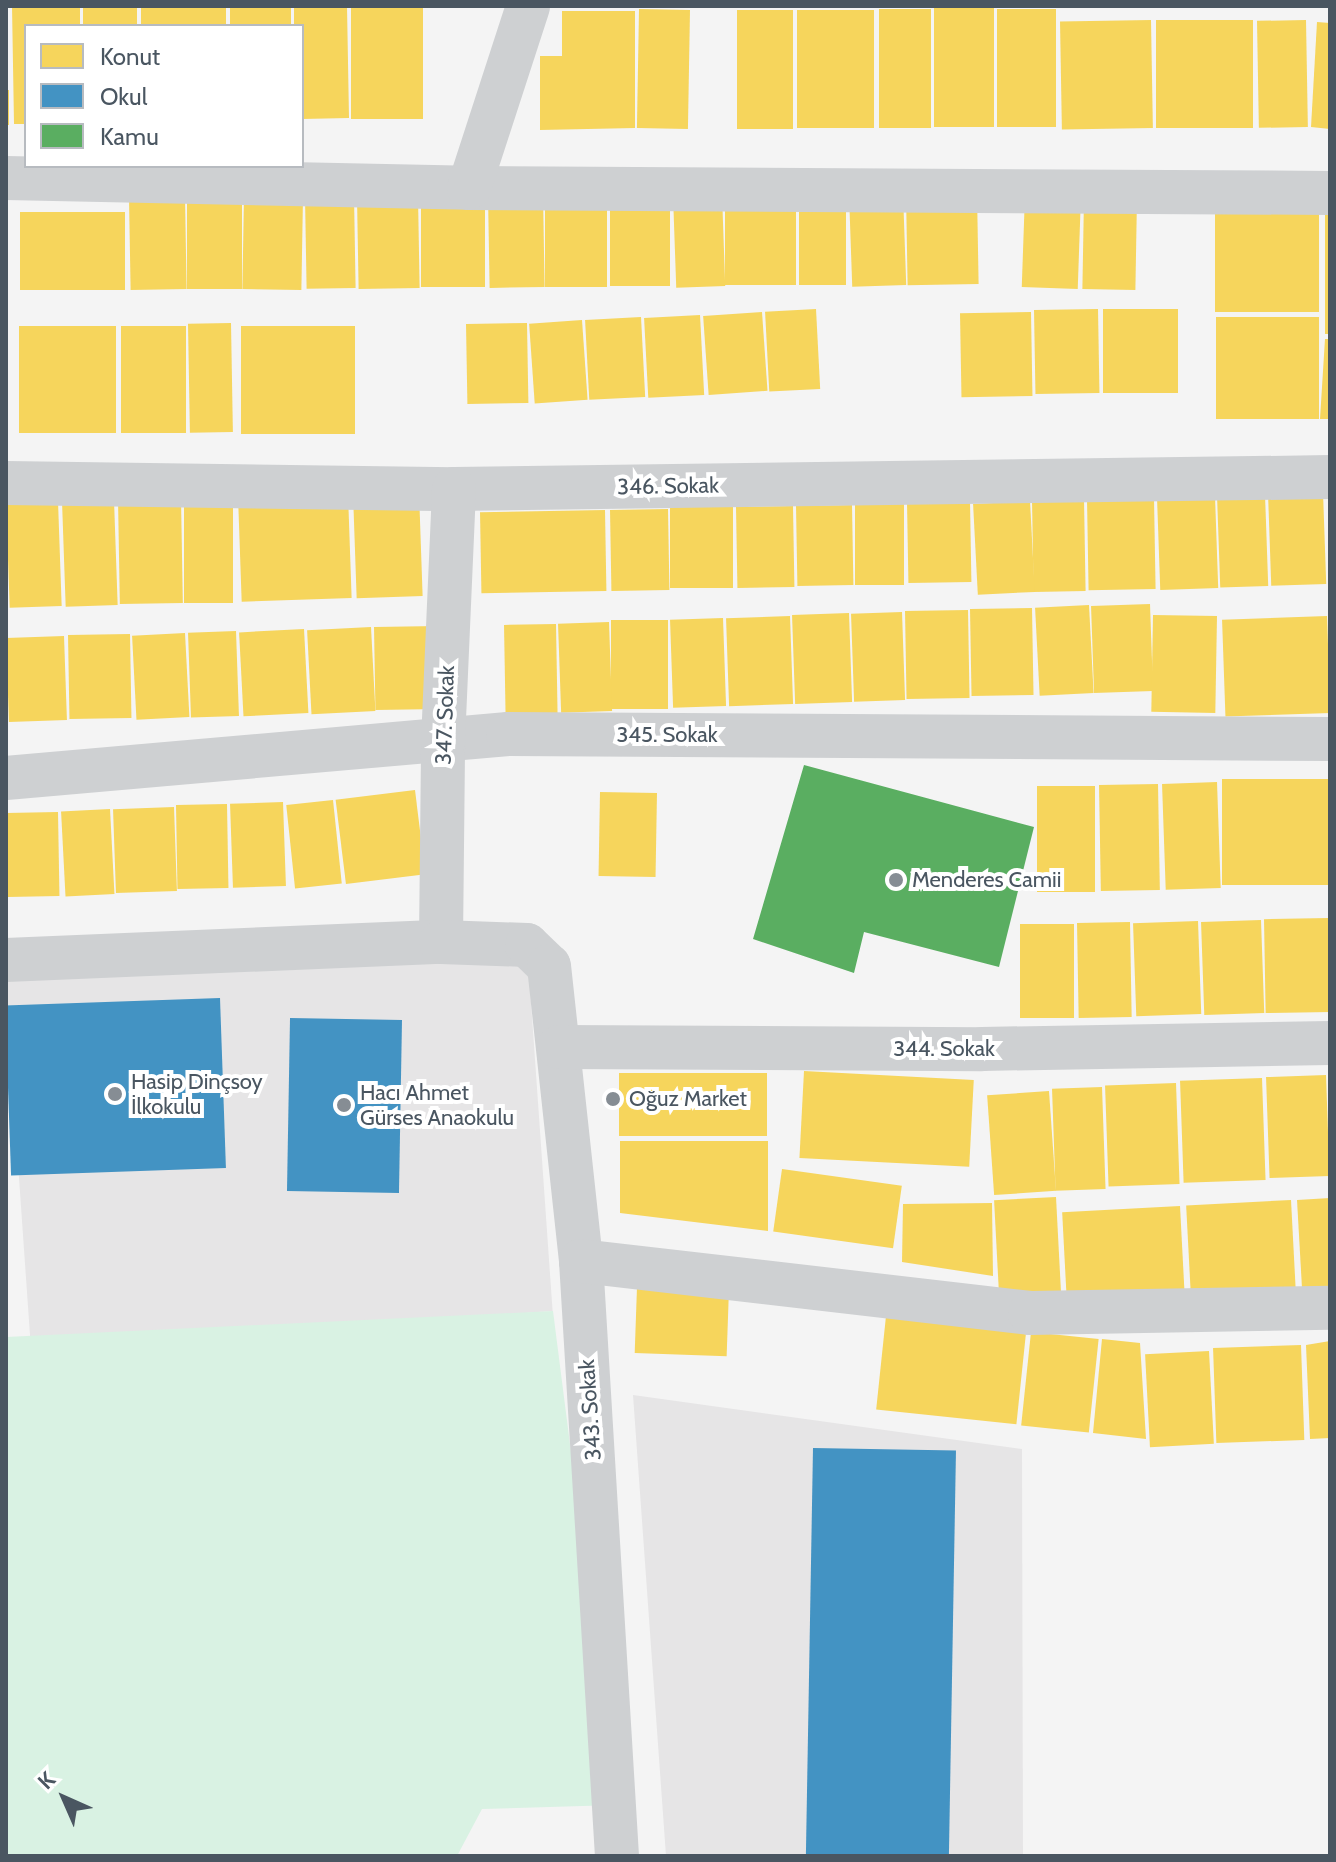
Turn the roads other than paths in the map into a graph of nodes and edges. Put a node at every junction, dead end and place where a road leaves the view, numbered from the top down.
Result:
1 (528, 6) edge
2 (6, 178) edge
3 (469, 188) junction
4 (1330, 193) edge
5 (1330, 477) edge
6 (6, 483) edge
7 (454, 489) junction
8 (1330, 739) edge
9 (443, 742) junction
10 (6, 778) edge
11 (441, 942) junction
12 (6, 960) edge
13 (1330, 1043) edge
14 (559, 1047) junction
15 (581, 1261) junction
16 (1330, 1308) edge
17 (617, 1856) edge

1 - 3 street
2 - 3 street
3 - 4 street
5 - 7 street, 346. Sokak
6 - 7 street, 346. Sokak
7 - 9 street, 347. Sokak
8 - 9 street, 345. Sokak
9 - 10 street, 345. Sokak
9 - 11 street, 347. Sokak
11 - 12 street
11 - 14 street, 343. Sokak
13 - 14 street, 344. Sokak
14 - 15 street, 343. Sokak
15 - 16 street
15 - 17 street, 343. Sokak

